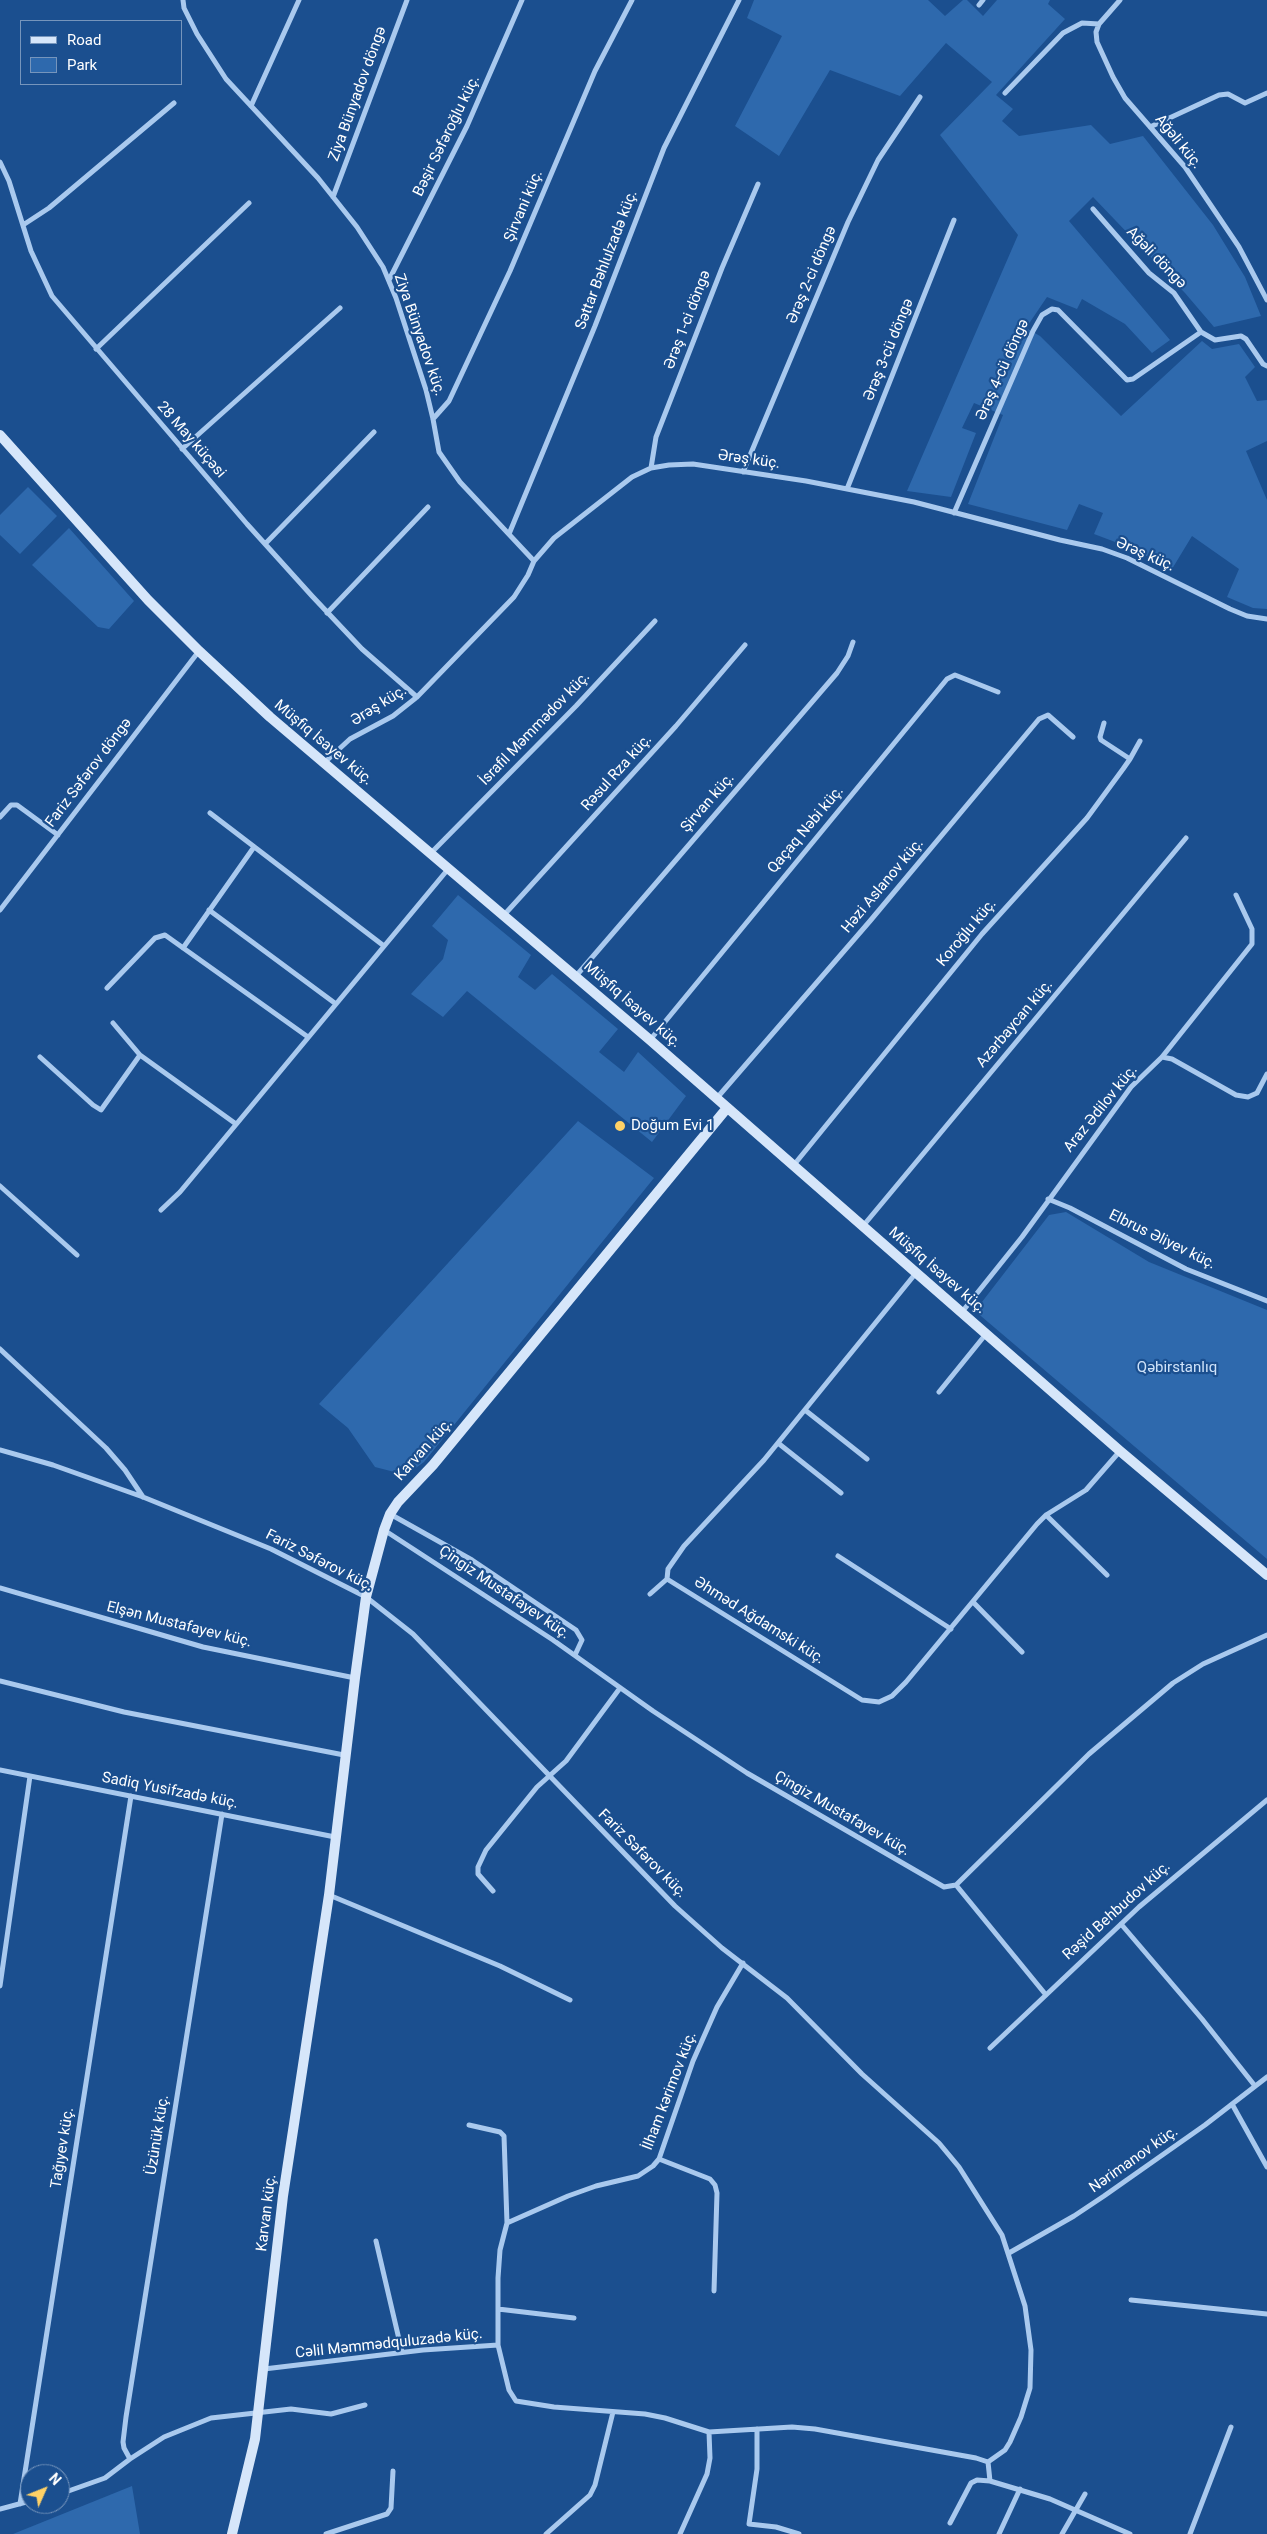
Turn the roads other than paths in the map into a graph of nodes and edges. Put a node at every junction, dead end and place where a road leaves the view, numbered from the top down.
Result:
1 (183, 0) edge
2 (299, 0) edge
3 (407, 0) edge
4 (522, 0) edge
5 (632, 0) edge
6 (739, 0) edge
7 (983, 0) edge
8 (1120, 0) edge
9 (979, 5) dead end
10 (1099, 24) junction
11 (1005, 93) dead end
12 (1267, 93) edge
13 (920, 96) dead end
14 (174, 103) dead end
15 (251, 106) junction
16 (1150, 127) junction
17 (0, 162) edge
18 (758, 184) dead end
19 (333, 197) junction
20 (248, 204) dead end
21 (1094, 209) dead end
22 (954, 220) dead end
23 (23, 226) junction
24 (389, 280) junction
25 (1267, 300) edge
26 (340, 308) dead end
27 (1201, 332) junction
28 (96, 349) junction
29 (1267, 366) edge
30 (434, 419) junction
31 (374, 432) dead end
32 (0, 435) edge
33 (182, 449) junction
34 (651, 468) junction
35 (743, 472) junction
36 (847, 489) junction
37 (428, 507) dead end
38 (954, 512) junction
39 (509, 534) junction
40 (265, 544) junction
41 (534, 561) junction
42 (328, 612) junction
43 (1267, 619) edge
44 (655, 621) dead end
45 (852, 642) dead end
46 (746, 645) dead end
47 (198, 651) junction
48 (998, 692) dead end
49 (417, 697) junction
50 (1104, 724) dead end
51 (1074, 737) dead end
52 (1140, 741) dead end
53 (1130, 759) junction
54 (324, 764) junction
55 (210, 813) dead end
56 (0, 817) edge
57 (58, 835) junction
58 (1186, 838) dead end
59 (254, 847) junction
60 (431, 852) junction
61 (449, 868) junction
62 (1236, 895) dead end
63 (0, 910) edge
64 (209, 910) junction
65 (504, 915) junction
66 (384, 946) junction
67 (183, 948) junction
68 (576, 976) junction
69 (107, 988) dead end
70 (336, 1004) junction
71 (113, 1023) dead end
72 (308, 1037) junction
73 (650, 1040) junction
74 (140, 1055) junction
75 (1162, 1056) junction
76 (40, 1057) dead end
77 (1267, 1074) edge
78 (716, 1099) junction
79 (726, 1108) junction
80 (236, 1124) junction
81 (793, 1166) junction
82 (0, 1186) edge
83 (1048, 1199) junction
84 (161, 1210) dead end
85 (863, 1226) junction
86 (78, 1255) dead end
87 (916, 1272) junction
88 (1267, 1301) edge
89 (962, 1312) junction
90 (986, 1334) junction
91 (0, 1349) edge
92 (939, 1392) dead end
93 (805, 1410) junction
94 (778, 1443) junction
95 (0, 1450) edge
96 (1120, 1451) junction
97 (867, 1459) dead end
98 (841, 1493) dead end
99 (143, 1497) junction
100 (390, 1514) junction
101 (1046, 1515) junction
102 (384, 1530) junction
103 (838, 1556) dead end
104 (1107, 1575) dead end
105 (1267, 1575) edge
106 (667, 1579) junction
107 (0, 1588) edge
108 (650, 1594) dead end
109 (366, 1597) junction
110 (973, 1602) junction
111 (950, 1629) junction
112 (1267, 1635) edge
113 (1022, 1652) dead end
114 (575, 1656) junction
115 (355, 1678) junction
116 (0, 1681) edge
117 (620, 1688) junction
118 (344, 1755) junction
119 (0, 1770) edge
120 (30, 1776) junction
121 (550, 1777) junction
122 (131, 1796) junction
123 (1267, 1800) edge
124 (222, 1814) junction
125 (336, 1837) junction
126 (956, 1885) junction
127 (493, 1891) dead end
128 (329, 1895) junction
129 (1120, 1924) junction
130 (743, 1962) junction
131 (0, 1986) edge
132 (1046, 1995) junction
133 (570, 2000) dead end
134 (990, 2048) dead end
135 (1267, 2077) edge
136 (1255, 2086) junction
137 (1232, 2104) junction
138 (469, 2125) dead end
139 (659, 2159) junction
140 (1267, 2167) edge
141 (507, 2224) junction
142 (376, 2241) dead end
143 (1008, 2253) junction
144 (714, 2291) dead end
145 (1130, 2300) dead end
146 (498, 2308) junction
147 (1267, 2314) edge
148 (574, 2318) dead end
149 (498, 2345) junction
150 (402, 2352) junction
151 (264, 2369) junction
152 (365, 2405) dead end
153 (614, 2412) junction
154 (258, 2413) junction
155 (1231, 2427) dead end
156 (757, 2429) junction
157 (709, 2432) junction
158 (130, 2459) junction
159 (988, 2462) junction
160 (26, 2464) edge
161 (393, 2470) dead end
162 (990, 2481) junction
163 (1020, 2489) junction
164 (70, 2490) edge
165 (1085, 2494) dead end
166 (20, 2504) edge
167 (0, 2509) edge
168 (1076, 2511) junction
169 (950, 2523) dead end
170 (232, 2534) edge
171 (326, 2534) edge
172 (546, 2534) edge
173 (680, 2534) edge
174 (798, 2534) edge
175 (999, 2534) edge
176 (1062, 2534) edge
177 (1130, 2534) edge
178 (1190, 2534) edge

1 - 15 street, Ziya Bünyadov küç.
2 - 15 street
3 - 19 street, Ziya Bünyadov döngə
4 - 24 street, Bəşir Səfəroğlu küç.
5 - 30 street, Şirvani küç.
6 - 39 street, Səttar Bəhlulzadə küç.
7 - 9 street
8 - 10 street
10 - 11 street
10 - 16 street, Ağəli küç.
12 - 16 street
13 - 35 street, Ərəş 2-ci döngə
14 - 23 street
15 - 19 street, Ziya Bünyadov küç.
16 - 25 street, Ağəli küç.
17 - 23 street, 28 May küçəsi
18 - 34 street, Ərəş 1-ci döngə
19 - 24 street, Ziya Bünyadov küç.
20 - 28 street
21 - 27 street, Ağəli döngə
22 - 36 street, Ərəş 3-cü döngə
23 - 28 street, 28 May küçəsi
24 - 30 street, Ziya Bünyadov küç.
26 - 33 street
27 - 29 street
27 - 38 street, Ərəş 4-cü döngə
28 - 33 street, 28 May küçəsi
30 - 39 street, Ziya Bünyadov küç.
31 - 40 street
32 - 47 street, Müşfiq İsayev küç.
33 - 40 street, 28 May küçəsi
34 - 35 street, Ərəş küç.
34 - 41 street, Ərəş küç.
35 - 36 street, Ərəş küç.
36 - 38 street, Ərəş küç.
37 - 42 street
38 - 43 street, Ərəş küç.
39 - 41 street, Ziya Bünyadov küç.
40 - 42 street, 28 May küçəsi
41 - 49 street, Ərəş küç.
42 - 49 street, 28 May küçəsi
44 - 60 street, İsrafil Məmmədov küç.
45 - 68 street, Şirvan küç.
46 - 65 street, Rəsul Rza küç.
47 - 54 street, Müşfiq İsayev küç.
47 - 57 street, Fariz Səfərov döngə
48 - 73 street, Qaçaq Nəbi küç.
49 - 54 street, Ərəş küç.
50 - 53 street
51 - 78 street, Həzi Aslanov küç.
52 - 53 street, Koroğlu küç.
53 - 81 street, Koroğlu küç.
54 - 60 street, Müşfiq İsayev küç.
55 - 59 street
56 - 57 street
57 - 63 street, Fariz Səfərov döngə
58 - 85 street, Azərbaycan küç.
59 - 64 street
59 - 66 street
60 - 61 street, Müşfiq İsayev küç.
61 - 65 street, Müşfiq İsayev küç.
61 - 66 street
62 - 75 street, Araz Ədilov küç.
64 - 67 street
64 - 70 street
65 - 68 street, Müşfiq İsayev küç.
66 - 70 street
67 - 69 street
67 - 72 street
68 - 73 street, Müşfiq İsayev küç.
70 - 72 street
71 - 74 street
72 - 80 street
73 - 78 street, Müşfiq İsayev küç.
74 - 76 street
74 - 80 street
75 - 77 street
75 - 83 street, Araz Ədilov küç.
78 - 79 street, Müşfiq İsayev küç.
79 - 81 street, Müşfiq İsayev küç.
79 - 100 street, Karvan küç.
80 - 84 street
81 - 85 street, Müşfiq İsayev küç.
82 - 86 street
83 - 88 street, Elbrus Əliyev küç.
83 - 89 street, Araz Ədilov küç.
85 - 87 street, Müşfiq İsayev küç.
87 - 89 street, Müşfiq İsayev küç.
87 - 93 street
89 - 90 street, Müşfiq İsayev küç.
90 - 92 street
90 - 96 street, Müşfiq İsayev küç.
91 - 99 street
93 - 94 street
93 - 97 street
94 - 98 street
94 - 106 street
95 - 99 street, Fariz Səfərov küç.
96 - 101 street, Əhməd Ağdamski küç.
96 - 105 street, Müşfiq İsayev küç.
99 - 109 street, Fariz Səfərov küç.
100 - 102 street, Karvan küç.
100 - 114 street
101 - 104 street
101 - 110 street, Əhməd Ağdamski küç.
102 - 109 street, Karvan küç.
102 - 114 street, Çingiz Mustafayev küç.
103 - 111 street
106 - 108 street
106 - 111 street, Əhməd Ağdamski küç.
107 - 115 street, Elşən Mustafayev küç.
109 - 115 street, Karvan küç.
109 - 121 street, Fariz Səfərov küç.
110 - 111 street, Əhməd Ağdamski küç.
110 - 113 street
112 - 126 street
114 - 117 street, Çingiz Mustafayev küç.
115 - 118 street, Karvan küç.
116 - 118 street
117 - 121 street
117 - 126 street, Çingiz Mustafayev küç.
118 - 125 street, Karvan küç.
119 - 120 street, Sadiq Yusifzadə küç.
120 - 122 street, Sadiq Yusifzadə küç.
120 - 131 street
121 - 127 street
121 - 130 street, Fariz Səfərov küç.
122 - 124 street, Sadiq Yusifzadə küç.
122 - 160 street, Tağıyev küç.
123 - 129 street, Rəşid Behbudov küç.
124 - 125 street, Sadiq Yusifzadə küç.
124 - 158 street, Üzünük küç.
125 - 128 street, Karvan küç.
126 - 132 street
128 - 133 street
128 - 151 street, Karvan küç.
129 - 132 street, Rəşid Behbudov küç.
129 - 136 street
130 - 139 street, İlham kərimov küç.
130 - 143 street, Fariz Səfərov küç.
132 - 134 street, Rəşid Behbudov küç.
135 - 136 street, Nərimanov küç.
136 - 137 street, Nərimanov küç.
137 - 140 street
137 - 143 street, Nərimanov küç.
138 - 141 street
139 - 141 street, İlham kərimov küç.
139 - 144 street
141 - 146 street
142 - 150 street
143 - 159 street, Fariz Səfərov küç.
145 - 147 street
146 - 148 street
146 - 149 street
149 - 150 street, Cəlil Məmmədquluzadə küç.
149 - 153 street, Cəlil Məmmədquluzadə küç.
150 - 151 street, Cəlil Məmmədquluzadə küç.
151 - 154 street, Karvan küç.
152 - 154 street
153 - 157 street, Cəlil Məmmədquluzadə küç.
153 - 172 street
154 - 158 street
154 - 170 street, Karvan küç.
155 - 178 street
156 - 157 street, Cəlil Məmmədquluzadə küç.
156 - 159 street, Cəlil Məmmədquluzadə küç.
156 - 174 street
157 - 173 street
158 - 164 street
159 - 162 street
161 - 171 street
162 - 163 street
162 - 169 street
163 - 168 street
163 - 175 street
165 - 168 street
166 - 167 street
168 - 176 street
168 - 177 street

